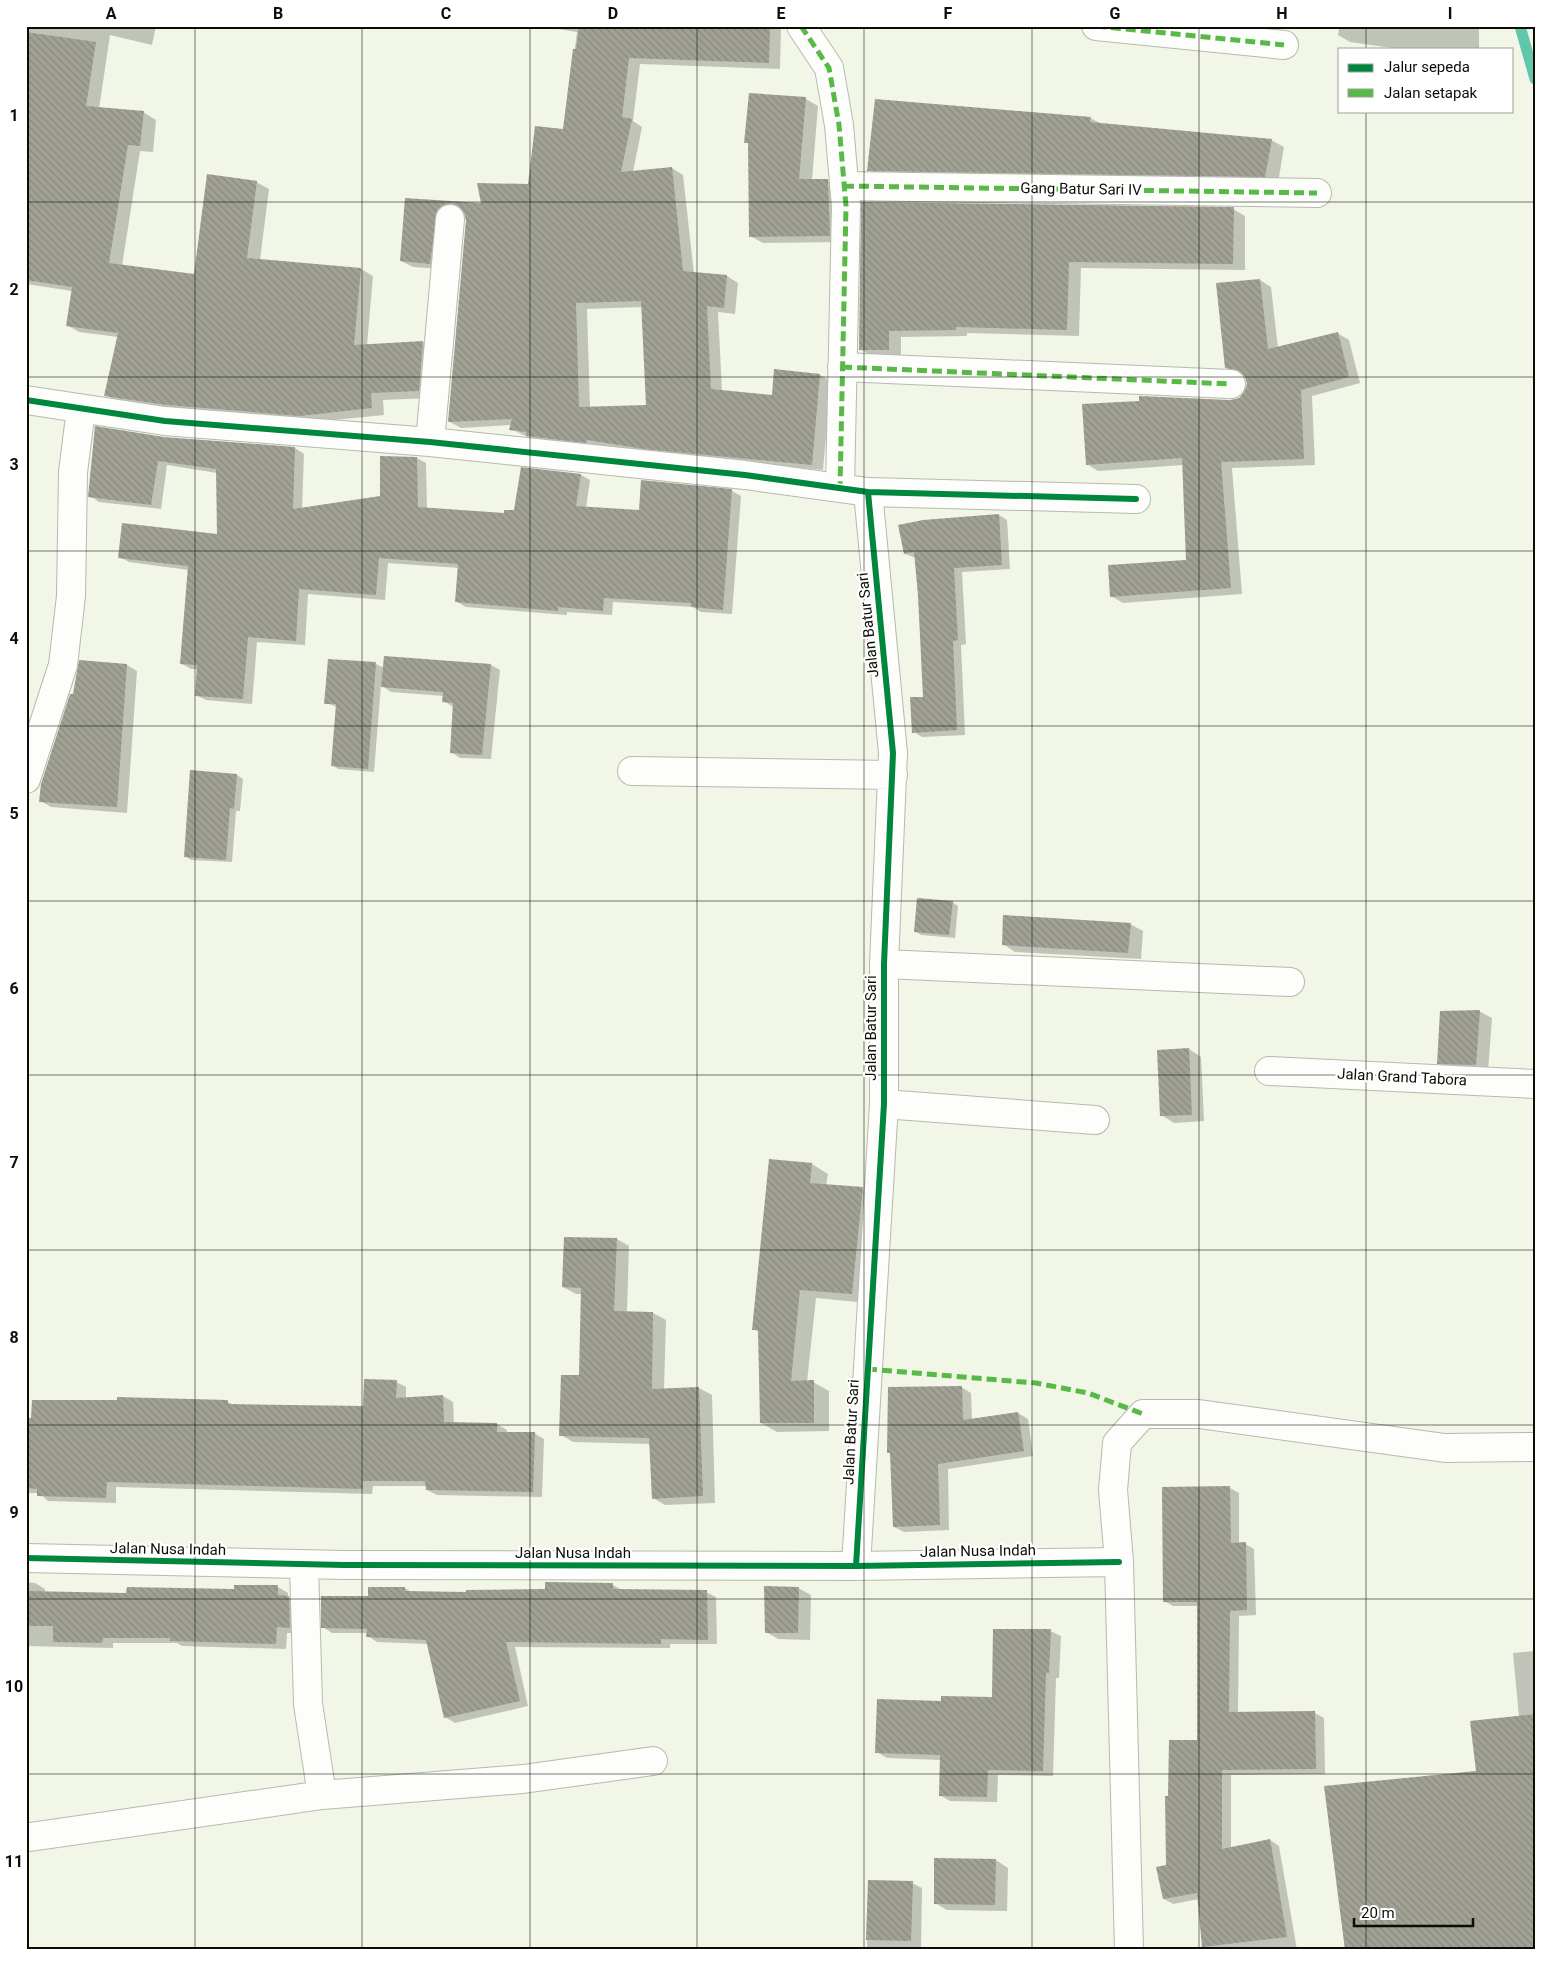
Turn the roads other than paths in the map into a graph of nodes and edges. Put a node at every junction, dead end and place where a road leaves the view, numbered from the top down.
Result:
1 (801, 26) edge
2 (1096, 26) edge
3 (1284, 45) dead end
4 (844, 186) junction
5 (1317, 193) dead end
6 (450, 219) dead end
7 (842, 367) junction
8 (1231, 384) dead end
9 (26, 400) edge
10 (81, 408) junction
11 (430, 442) junction
12 (840, 488) junction
13 (868, 492) junction
14 (1136, 499) dead end
15 (632, 771) dead end
16 (893, 775) junction
17 (26, 779) edge
18 (884, 964) junction
19 (1290, 982) dead end
20 (1270, 1071) dead end
21 (1535, 1084) edge
22 (884, 1104) junction
23 (1095, 1120) dead end
24 (1535, 1447) edge
25 (26, 1558) edge
26 (1119, 1562) junction
27 (304, 1565) junction
28 (856, 1566) junction
29 (653, 1761) dead end
30 (322, 1795) junction
31 (30, 1837) dead end
32 (1129, 1950) edge

1 - 4 street
2 - 3 street
4 - 5 street, Gang Batur Sari IV
4 - 7 street
6 - 11 street
7 - 8 street
7 - 12 street
9 - 10 street
10 - 11 street
10 - 17 street
11 - 12 street
12 - 13 street
13 - 14 street
13 - 16 street, Jalan Batur Sari
15 - 16 street
16 - 18 street, Jalan Batur Sari
18 - 19 street
18 - 22 street, Jalan Batur Sari
20 - 21 street, Jalan Grand Tabora
22 - 23 street
22 - 28 street, Jalan Batur Sari
24 - 26 street
25 - 27 street, Jalan Nusa Indah
26 - 28 street, Jalan Nusa Indah
26 - 32 street
27 - 28 street, Jalan Nusa Indah
27 - 30 street
29 - 30 street
30 - 31 street

